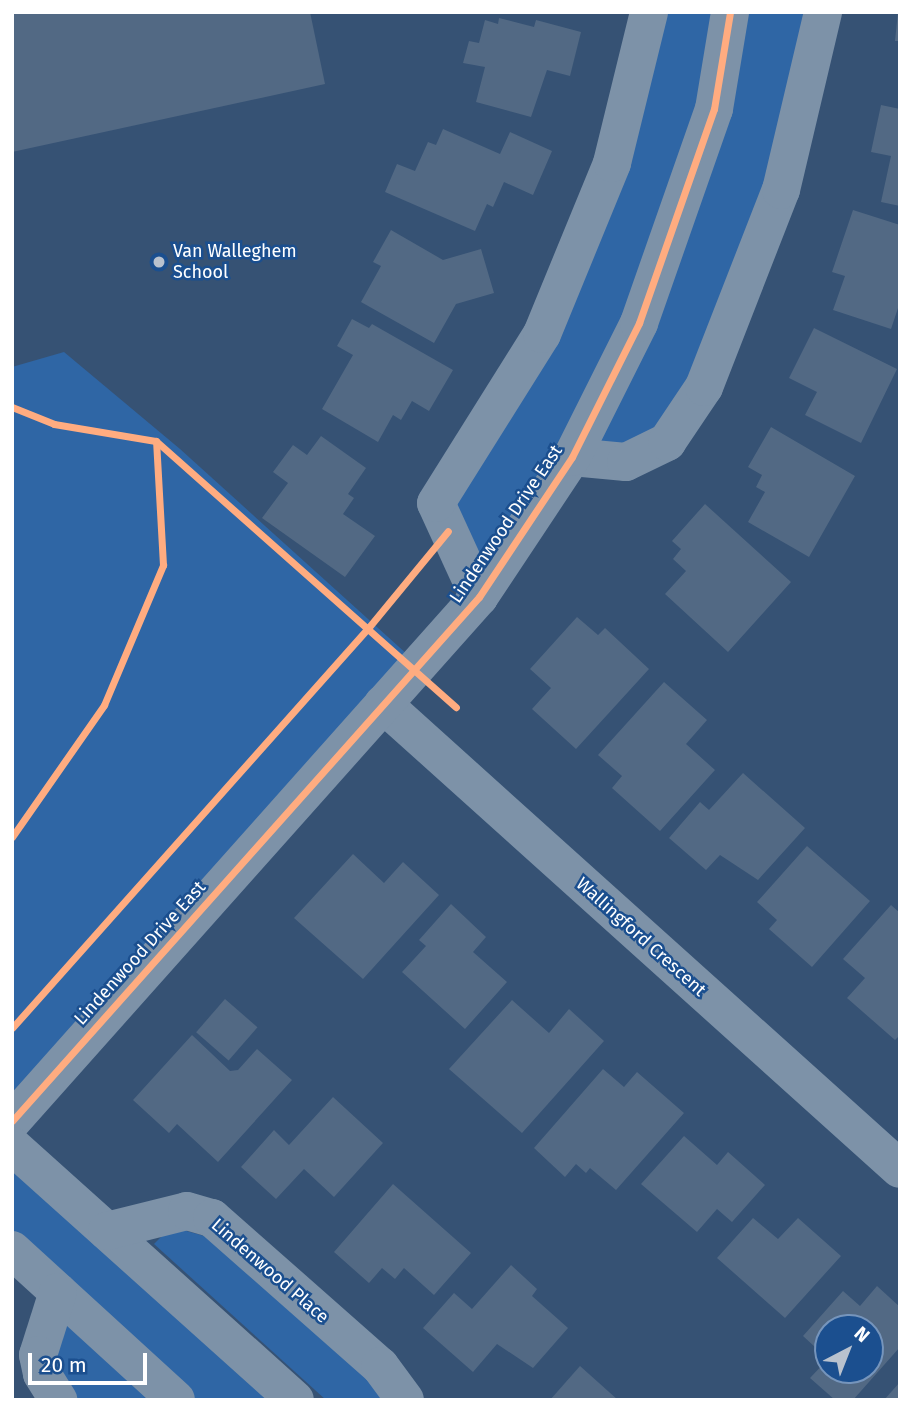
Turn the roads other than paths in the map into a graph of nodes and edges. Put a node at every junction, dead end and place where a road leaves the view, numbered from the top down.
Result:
1 (649, 12) edge
2 (730, 12) edge
3 (823, 12) edge
4 (572, 457) junction
5 (479, 597) junction
6 (383, 704) junction
7 (12, 1121) edge
8 (12, 1146) edge
9 (900, 1169) edge
10 (107, 1231) junction
11 (12, 1250) edge
12 (58, 1292) junction
13 (58, 1400) edge
14 (176, 1400) edge
15 (295, 1400) edge
16 (405, 1400) edge

1 - 5 street, Lindenwood Drive East
2 - 4 street, Lindenwood Drive East
3 - 4 street, Lindenwood Drive East
4 - 5 street, Lindenwood Drive East
5 - 6 street, Lindenwood Drive East
6 - 7 street, Lindenwood Drive East
6 - 9 street, Wallingford Crescent
8 - 10 street
10 - 15 street
10 - 16 street, Lindenwood Place
11 - 12 street
12 - 13 street
12 - 14 street

